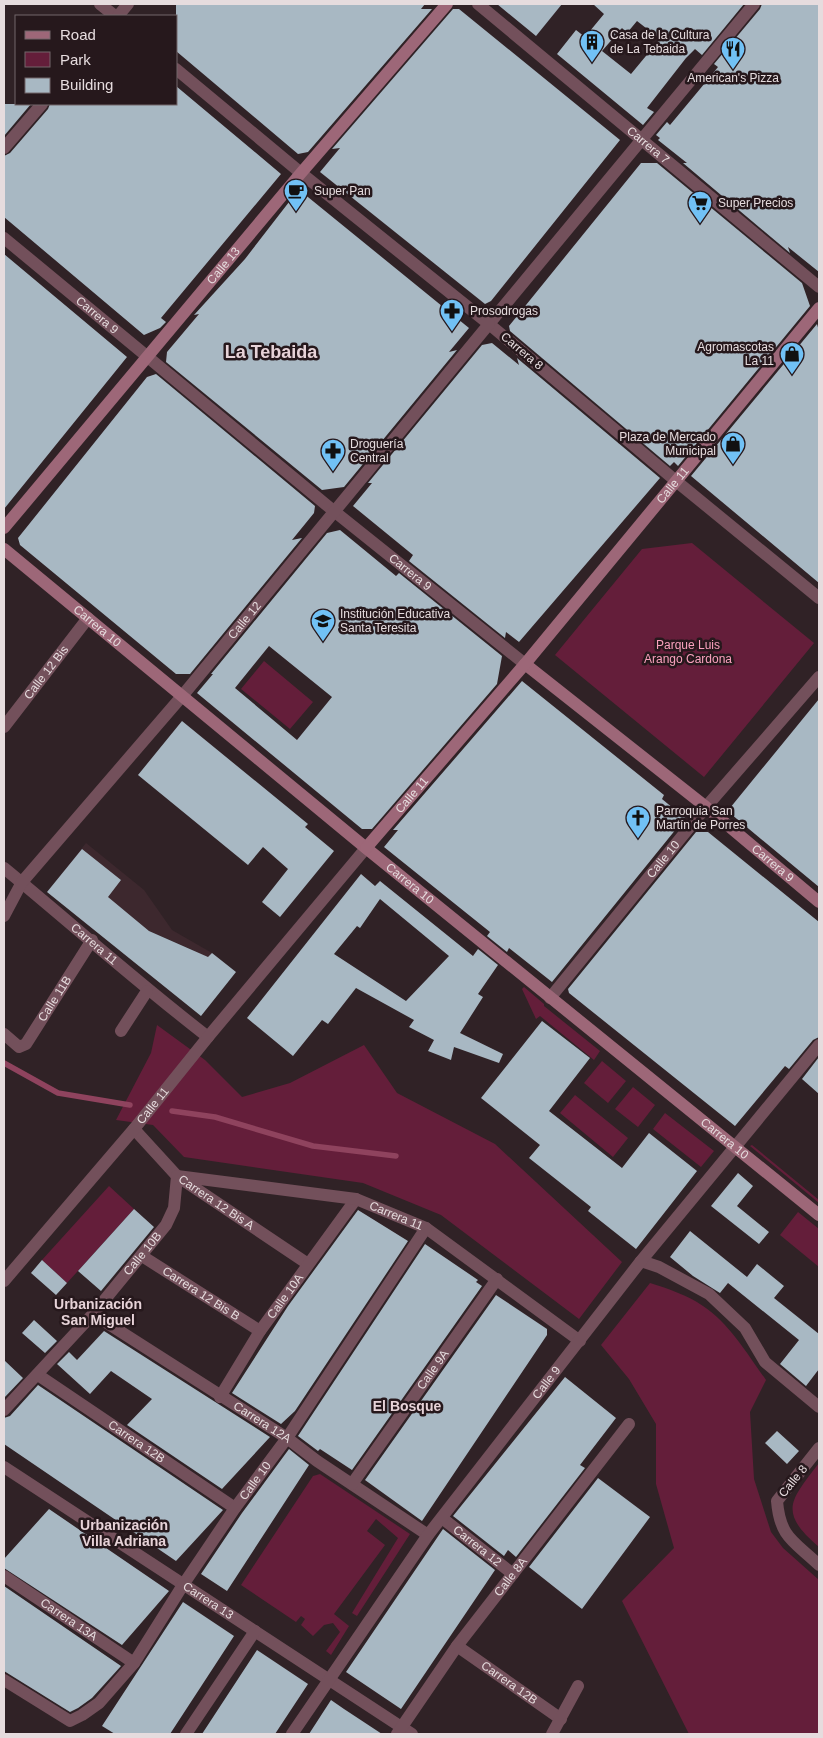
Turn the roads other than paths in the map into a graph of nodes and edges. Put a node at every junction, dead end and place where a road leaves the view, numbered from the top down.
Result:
1 (100, 4) edge
2 (128, 4) edge
3 (447, 4) edge
4 (478, 4) edge
5 (754, 4) edge
6 (115, 15) edge
7 (117, 15) edge
8 (178, 71) edge
9 (41, 105) edge
10 (642, 138) junction
11 (4, 148) edge
12 (301, 173) junction
13 (4, 238) edge
14 (819, 288) edge
15 (819, 308) edge
16 (489, 324) junction
17 (147, 357) junction
18 (676, 482) junction
19 (335, 512) junction
20 (4, 528) edge
21 (4, 549) edge
22 (819, 598) edge
23 (88, 618) junction
24 (525, 664) junction
25 (819, 677) edge
26 (183, 695) junction
27 (4, 727) edge
28 (706, 807) junction
29 (366, 848) junction
30 (4, 868) edge
31 (22, 882) junction
32 (819, 902) edge
33 (4, 916) edge
34 (92, 940) junction
35 (147, 990) junction
36 (550, 998) junction
37 (121, 1031) dead end
38 (208, 1037) junction
39 (8, 1039) edge
40 (819, 1045) edge
41 (134, 1130) junction
42 (735, 1146) junction
43 (177, 1176) junction
44 (356, 1199) junction
45 (819, 1215) edge
46 (426, 1228) junction
47 (142, 1256) junction
48 (641, 1261) junction
49 (308, 1264) junction
50 (497, 1279) junction
51 (4, 1281) edge
52 (93, 1314) junction
53 (260, 1331) junction
54 (580, 1341) junction
55 (38, 1375) junction
56 (220, 1396) junction
57 (819, 1407) edge
58 (4, 1410) edge
59 (629, 1424) dead end
60 (286, 1438) junction
61 (818, 1450) edge
62 (4, 1467) edge
63 (352, 1484) junction
64 (235, 1508) junction
65 (442, 1518) junction
66 (428, 1535) junction
67 (819, 1565) edge
68 (513, 1574) junction
69 (4, 1576) edge
70 (183, 1584) junction
71 (255, 1631) junction
72 (457, 1646) junction
73 (134, 1662) junction
74 (4, 1680) edge
75 (329, 1680) junction
76 (578, 1686) dead end
77 (561, 1719) junction
78 (404, 1732) edge
79 (186, 1734) edge
80 (292, 1734) edge
81 (552, 1734) edge

1 - 6 street
2 - 7 street
3 - 12 main road, Calle 13
4 - 10 street, Carrera 7
5 - 10 street, Calle 12
8 - 12 street, Carrera 8
9 - 11 street
10 - 14 street, Carrera 7
10 - 16 street, Calle 12
12 - 16 street, Carrera 8
12 - 17 main road, Calle 13
13 - 17 street, Carrera 9
15 - 18 main road, Calle 11
16 - 18 street, Carrera 8
16 - 19 street, Calle 12
17 - 19 street, Carrera 9
17 - 20 main road, Calle 13
18 - 22 street, Carrera 8
18 - 24 main road, Calle 11
19 - 24 street, Carrera 9
19 - 26 street, Calle 12
21 - 23 main road, Carrera 10
23 - 26 main road, Carrera 10
23 - 27 street, Calle 12 Bis
24 - 28 main road, Carrera 9
24 - 29 main road, Calle 11
25 - 28 street, Calle 10
26 - 29 main road, Carrera 10
26 - 31 street, Calle 12
28 - 32 main road, Carrera 9
28 - 36 street, Calle 10
29 - 36 main road, Carrera 10
29 - 38 street, Calle 11
30 - 31 street, Carrera 11
31 - 33 street, Calle 12
31 - 34 street, Carrera 11
34 - 35 street, Carrera 11
34 - 39 street, Calle 11B
35 - 37 street
35 - 38 street, Carrera 11
36 - 42 main road, Carrera 10
38 - 41 street, Calle 11
40 - 42 street, Calle 9
41 - 43 street, Carrera 12 Bis A
41 - 51 street, Calle 11
42 - 45 main road, Carrera 10
42 - 48 street, Calle 9
43 - 44 street, Carrera 11
43 - 47 street, Calle 10B
43 - 49 street, Carrera 12 Bis A
44 - 46 street, Carrera 11
44 - 49 street, Calle 10A
46 - 50 street, Carrera 11
46 - 60 street, Calle 10
47 - 52 street, Calle 10B
47 - 53 street, Carrera 12 Bis B
48 - 54 street, Calle 9
48 - 57 street
49 - 53 street, Calle 10A
50 - 54 street, Carrera 11
50 - 63 street, Calle 9A
52 - 55 street, Calle 10B
52 - 56 street, Carrera 12A
53 - 56 street, Calle 10A
54 - 65 street, Calle 9
55 - 58 street, Calle 10B
55 - 64 street, Carrera 12B
56 - 60 street, Carrera 12A
59 - 68 street, Calle 8A
60 - 63 street, Carrera 12A
60 - 64 street, Calle 10
61 - 67 street, Calle 8
62 - 70 street, Carrera 13
63 - 66 street, Carrera 12A
64 - 70 street, Calle 10
65 - 66 street, Calle 9
65 - 68 street, Carrera 12
66 - 75 street, Calle 9
68 - 72 street, Calle 8A
69 - 73 street, Carrera 13A
70 - 71 street, Carrera 13
70 - 73 street, Calle 10
71 - 75 street, Carrera 13
71 - 79 street
72 - 77 street, Carrera 12B
72 - 78 street, Calle 8A
73 - 74 street, Calle 10
75 - 78 street, Carrera 13
75 - 80 street, Calle 9
76 - 77 street
77 - 81 street

